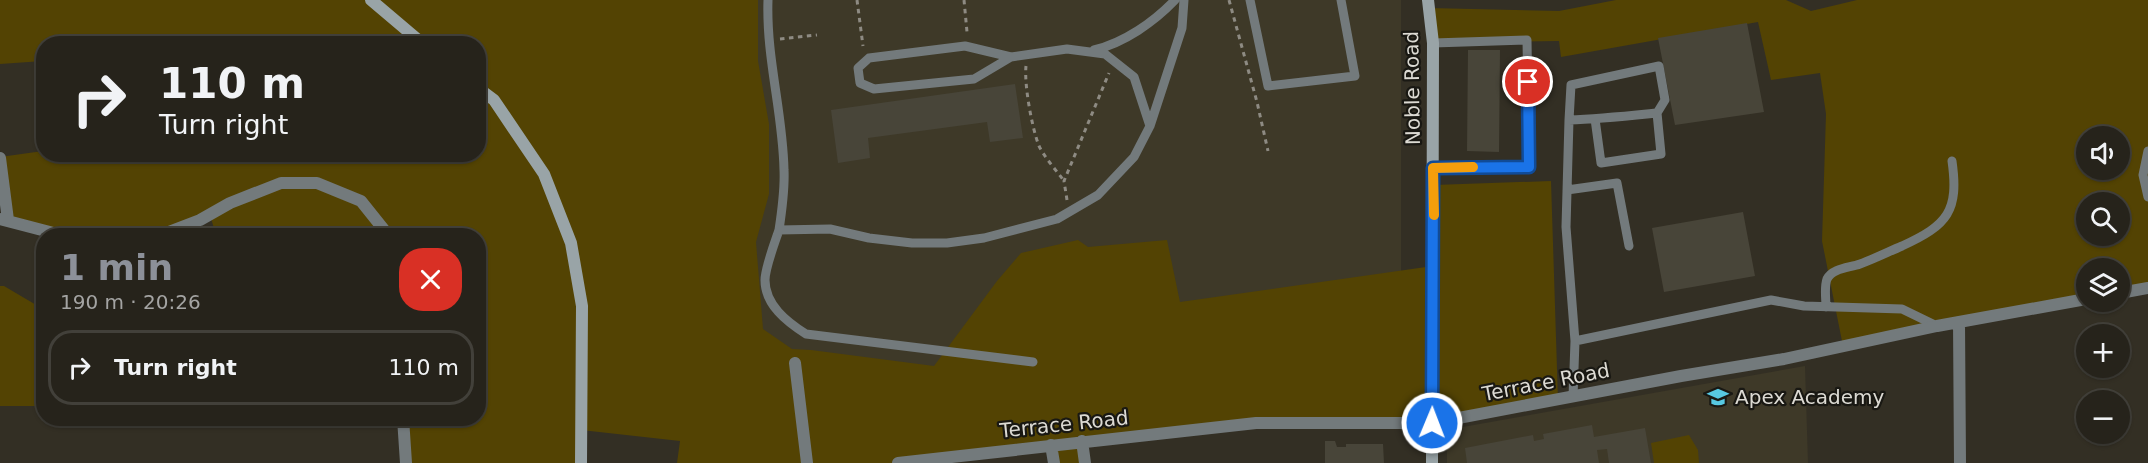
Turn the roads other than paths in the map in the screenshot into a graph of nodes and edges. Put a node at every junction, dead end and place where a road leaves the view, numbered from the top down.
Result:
1 (371, 0) edge
2 (768, 0) edge
3 (1175, 0) edge
4 (1184, 0) edge
5 (1250, 0) edge
6 (1341, 0) edge
7 (1428, 0) edge
8 (414, 36) edge
9 (1433, 43) junction
10 (1088, 52) junction
11 (1011, 57) junction
12 (486, 94) edge
13 (1657, 112) junction
14 (1595, 119) junction
15 (1569, 120) junction
16 (1150, 126) junction
17 (2148, 151) edge
18 (0, 158) edge
19 (1952, 161) dead end
20 (1433, 168) junction
21 (1567, 190) junction
22 (2148, 197) edge
23 (4, 219) edge
24 (36, 228) edge
25 (179, 228) edge
26 (383, 228) edge
27 (779, 230) junction
28 (1629, 246) dead end
29 (2148, 288) edge
30 (2130, 291) edge
31 (2076, 301) edge
32 (1826, 307) junction
33 (1959, 322) junction
34 (1937, 327) junction
35 (1575, 341) junction
36 (1033, 362) dead end
37 (795, 363) dead end
38 (1573, 398) junction
39 (1432, 423) junction
40 (404, 426) edge
41 (1082, 441) junction
42 (1052, 445) junction
43 (406, 463) edge
44 (581, 463) edge
45 (807, 463) edge
46 (898, 463) edge
47 (1054, 463) edge
48 (1085, 463) edge
49 (1432, 463) edge
50 (1960, 463) edge

1 - 8 street
2 - 27 lane
3 - 10 lane
4 - 16 lane
5 - 6 lane
7 - 9 street, Noble Road
9 - 20 street, Noble Road
9 - 20 lane
10 - 11 lane
10 - 16 lane
11 - 11 lane
12 - 44 street
13 - 14 lane
13 - 14 lane
13 - 15 lane
14 - 15 lane
15 - 21 lane
16 - 27 lane
17 - 22 lane
18 - 23 street
19 - 32 lane
20 - 39 street, Noble Road
21 - 28 lane
21 - 35 lane
23 - 24 street
25 - 26 street
27 - 36 lane
29 - 30 street
31 - 33 street, Terrace Road
32 - 34 lane
32 - 35 lane
33 - 34 street, Terrace Road
33 - 50 street
34 - 38 street, Terrace Road
35 - 38 lane
37 - 45 street
38 - 39 street, Terrace Road
39 - 41 street, Terrace Road
39 - 49 street, Noble Road
40 - 43 street
41 - 42 street, Terrace Road
41 - 48 street
42 - 46 street, Terrace Road
42 - 47 street

